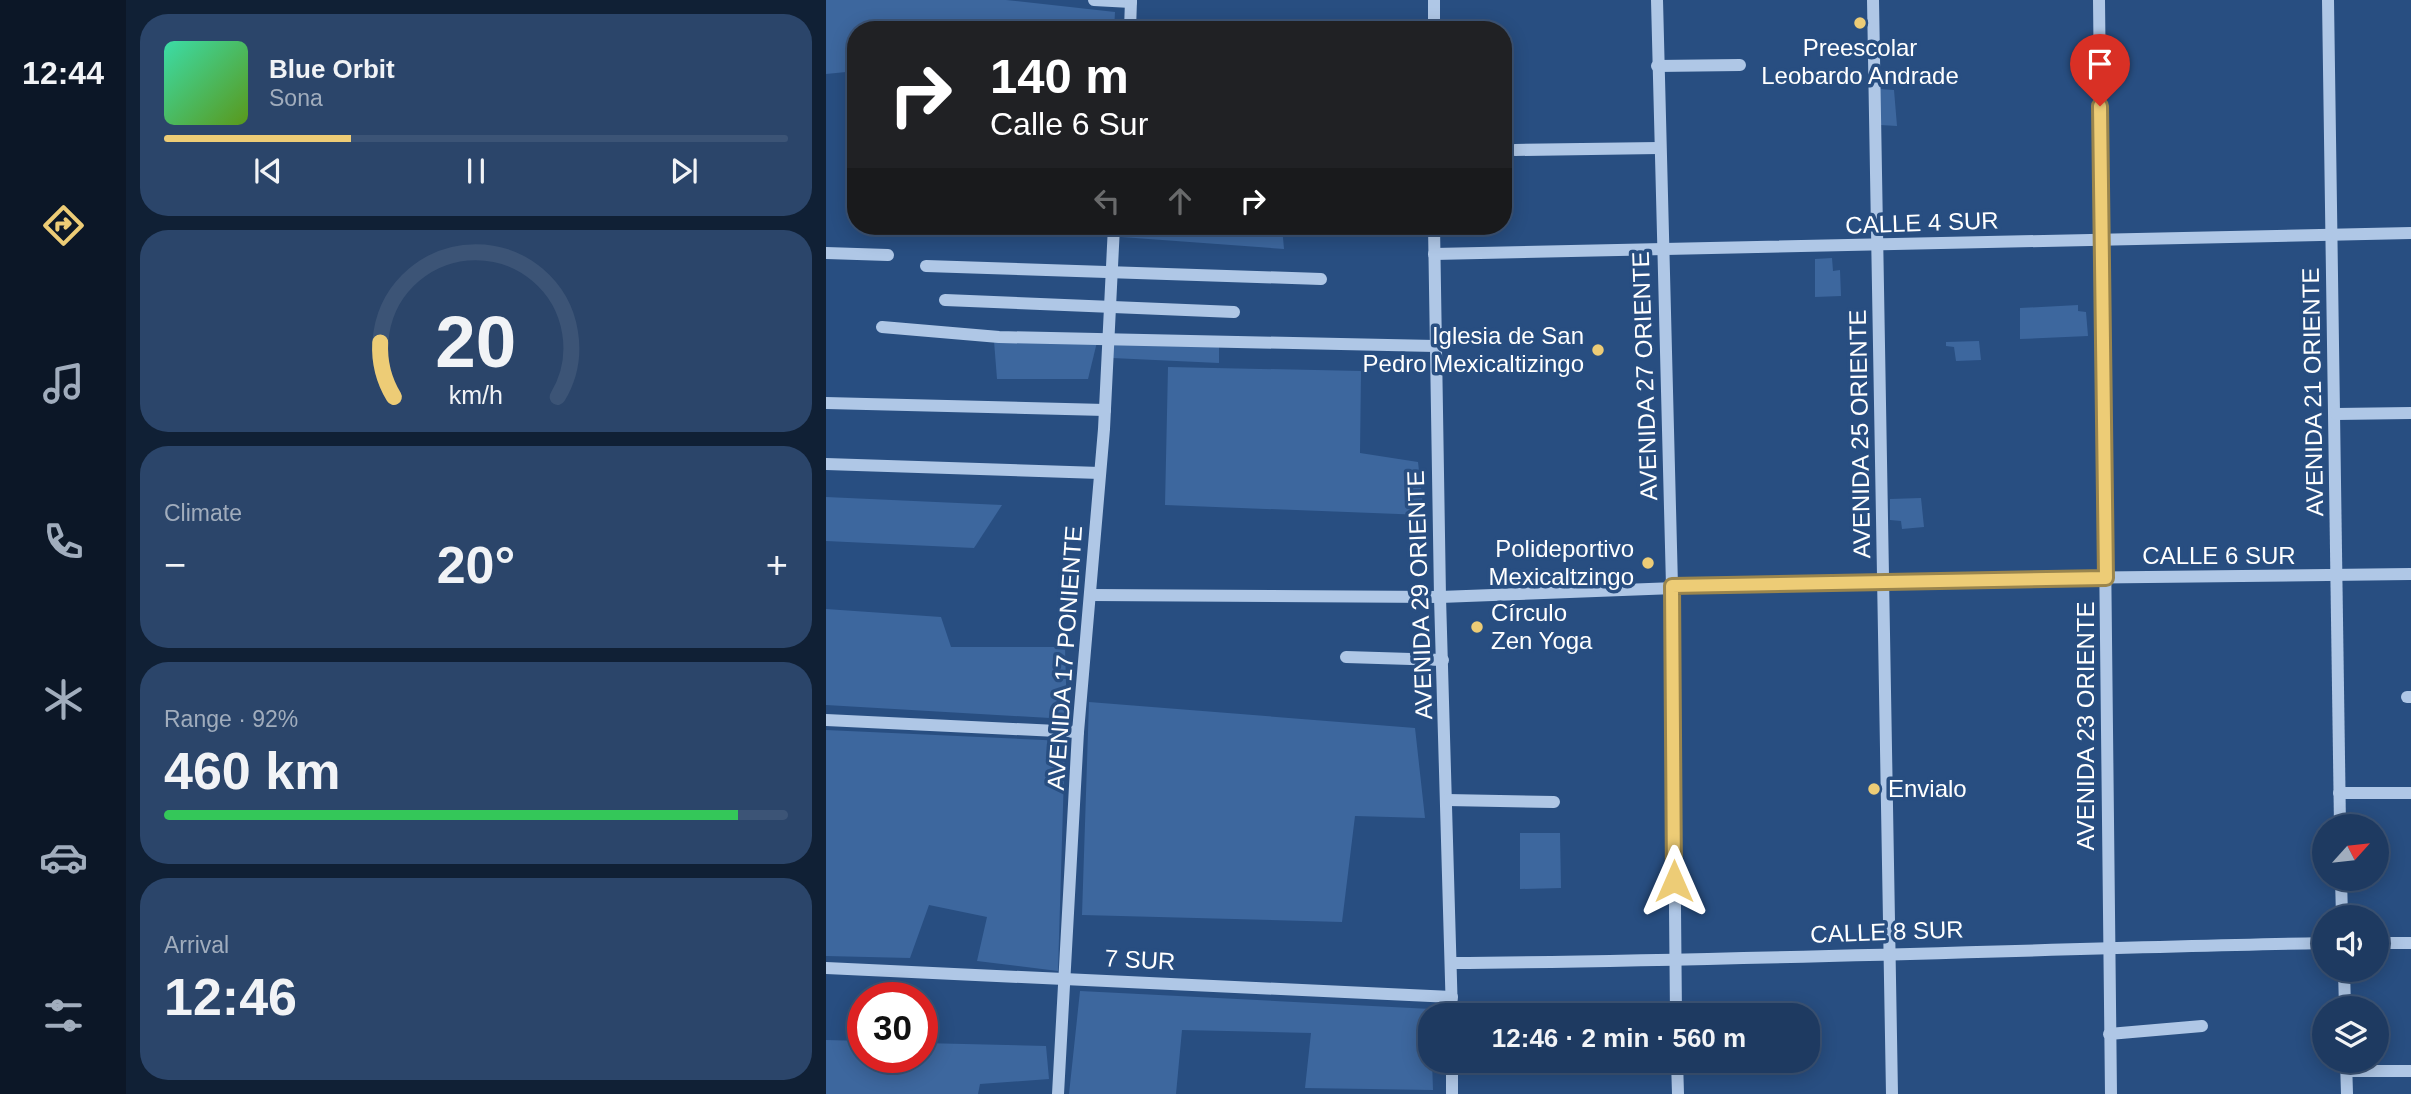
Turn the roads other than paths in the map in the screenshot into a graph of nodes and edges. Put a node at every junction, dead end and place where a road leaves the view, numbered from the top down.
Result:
1 (1094, 0) edge
2 (1434, 0) edge
3 (1657, 0) edge
4 (1873, 0) edge
5 (2099, 0) edge
6 (2328, 0) edge
7 (1131, 1) edge
8 (1130, 21) edge
9 (1434, 21) edge
10 (1740, 65) dead end
11 (1657, 66) junction
12 (1659, 148) junction
13 (1515, 150) dead end
14 (2411, 233) edge
15 (1113, 235) edge
16 (1434, 235) edge
17 (2332, 235) junction
18 (2102, 239) junction
19 (1878, 245) junction
20 (1662, 251) junction
21 (826, 253) edge
22 (1434, 254) junction
23 (888, 255) dead end
24 (926, 266) dead end
25 (1111, 270) junction
26 (1321, 279) dead end
27 (945, 300) dead end
28 (1109, 307) junction
29 (1234, 312) dead end
30 (882, 327) dead end
31 (1107, 338) junction
32 (1434, 346) junction
33 (826, 403) edge
34 (1105, 410) junction
35 (2411, 413) edge
36 (2336, 414) junction
37 (826, 464) edge
38 (1100, 473) junction
39 (2411, 574) edge
40 (2336, 577) junction
41 (2106, 578) junction
42 (1882, 580) junction
43 (1672, 586) junction
44 (1091, 595) junction
45 (1440, 597) junction
46 (1346, 657) dead end
47 (1443, 660) junction
48 (826, 720) edge
49 (1078, 732) junction
50 (2339, 793) junction
51 (2411, 793) edge
52 (1447, 800) junction
53 (1554, 802) dead end
54 (2340, 814) edge
55 (2312, 943) edge
56 (2389, 943) edge
57 (2411, 943) edge
58 (2108, 948) junction
59 (1889, 952) junction
60 (1674, 961) junction
61 (1451, 963) junction
62 (826, 968) edge
63 (1067, 978) junction
64 (1452, 997) junction
65 (1452, 1003) edge
66 (1676, 1003) edge
67 (2202, 1026) dead end
68 (2109, 1034) junction
69 (2389, 1069) edge
70 (2411, 1071) edge
71 (1452, 1073) edge
72 (1677, 1073) edge
73 (2347, 1073) edge
74 (1058, 1094) edge
75 (1452, 1094) edge
76 (1678, 1094) edge
77 (1892, 1094) edge
78 (2111, 1094) edge
79 (2347, 1094) edge

1 - 7 street
2 - 9 street
3 - 11 street, AVENIDA 27 ORIENTE
4 - 19 street, AVENIDA 25 ORIENTE
5 - 18 street, AVENIDA 23 ORIENTE
6 - 17 street, AVENIDA 21 ORIENTE
7 - 8 street
10 - 11 street
11 - 12 street, AVENIDA 27 ORIENTE
12 - 13 street
12 - 20 street, AVENIDA 27 ORIENTE
14 - 17 street, CALLE 4 SUR
15 - 25 street, AVENIDA 17 PONIENTE
16 - 22 street, AVENIDA 29 ORIENTE
17 - 18 street, CALLE 4 SUR
17 - 36 street, AVENIDA 21 ORIENTE
18 - 19 street, CALLE 4 SUR
18 - 41 street, AVENIDA 23 ORIENTE
19 - 20 street, CALLE 4 SUR
19 - 42 street, AVENIDA 25 ORIENTE
20 - 22 street, CALLE 4 SUR
20 - 43 street, AVENIDA 27 ORIENTE
21 - 23 street
22 - 32 street, AVENIDA 29 ORIENTE
24 - 25 street
25 - 26 street
25 - 28 street, AVENIDA 17 PONIENTE
27 - 28 street
28 - 29 street
28 - 31 street, AVENIDA 17 PONIENTE
30 - 31 street
31 - 32 street
31 - 34 street, AVENIDA 17 PONIENTE
32 - 45 street, AVENIDA 29 ORIENTE
33 - 34 street
34 - 38 street, AVENIDA 17 PONIENTE
35 - 36 street
36 - 40 street, AVENIDA 21 ORIENTE
37 - 38 street
38 - 44 street, AVENIDA 17 PONIENTE
39 - 40 street, CALLE 6 SUR
40 - 41 street, CALLE 6 SUR
40 - 50 street, AVENIDA 21 ORIENTE
41 - 42 street, CALLE 6 SUR
41 - 58 street, AVENIDA 23 ORIENTE
42 - 43 street, CALLE 6 SUR
42 - 59 street, AVENIDA 25 ORIENTE
43 - 45 street, CALLE 6 SUR
43 - 60 street, AVENIDA 27 ORIENTE
44 - 45 street, CALLE 6 SUR
44 - 49 street, AVENIDA 17 PONIENTE
45 - 47 street, AVENIDA 29 ORIENTE
46 - 47 street
47 - 52 street, AVENIDA 29 ORIENTE
48 - 49 street
49 - 63 street, AVENIDA 17 PONIENTE
50 - 51 street
50 - 54 street, AVENIDA 21 ORIENTE
52 - 53 street
52 - 61 street, AVENIDA 29 ORIENTE
55 - 58 street, CALLE 8 SUR
56 - 57 street
58 - 59 street, CALLE 8 SUR
58 - 68 street, AVENIDA 23 ORIENTE
59 - 60 street, CALLE 8 SUR
59 - 77 street, AVENIDA 25 ORIENTE
60 - 61 street, CALLE 8 SUR
60 - 66 street, AVENIDA 27 ORIENTE
61 - 64 street, AVENIDA 29 ORIENTE
62 - 63 street, 7 SUR
63 - 64 street, 7 SUR
63 - 74 street, AVENIDA 17 PONIENTE
64 - 65 street, AVENIDA 29 ORIENTE
67 - 68 street
68 - 78 street, AVENIDA 23 ORIENTE
69 - 70 street
71 - 75 street
72 - 76 street
73 - 79 street

